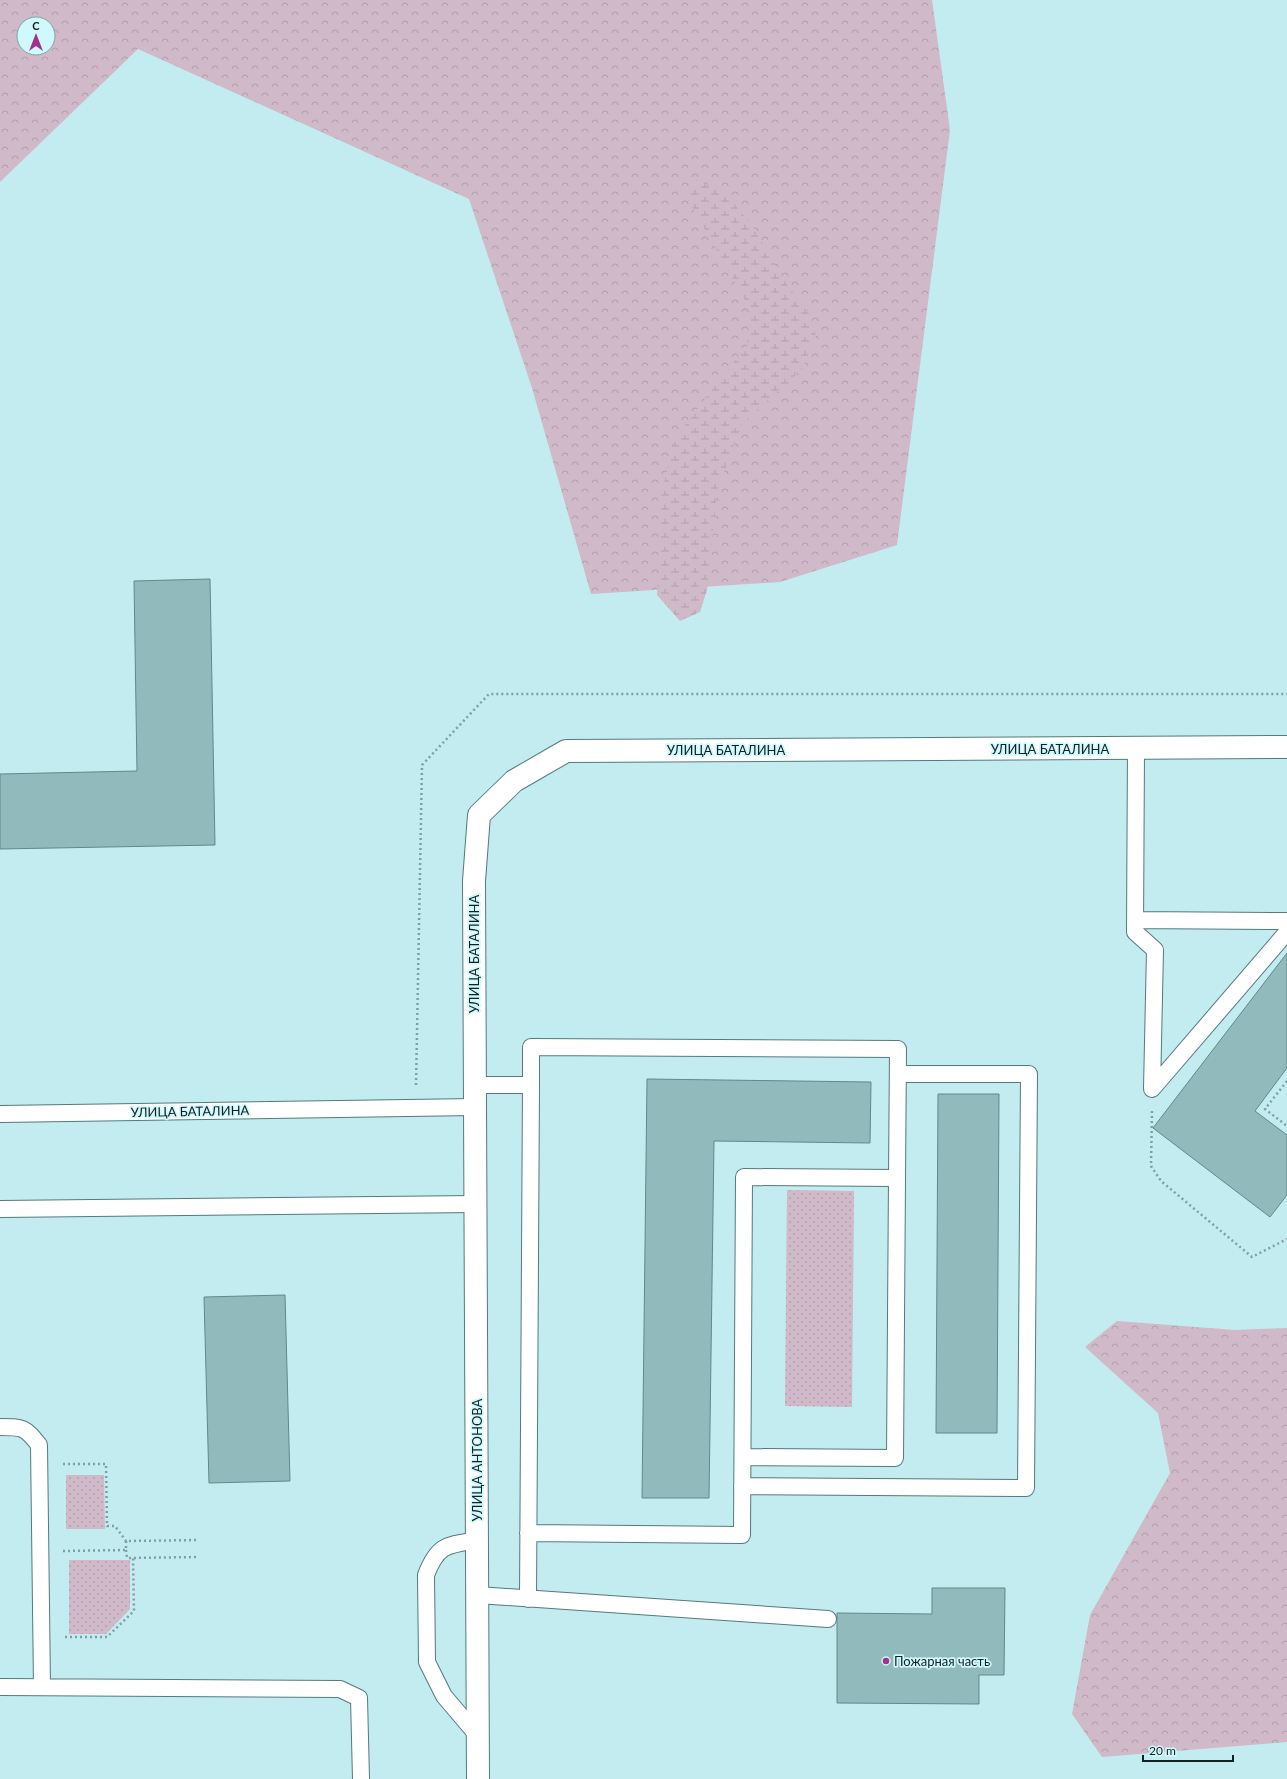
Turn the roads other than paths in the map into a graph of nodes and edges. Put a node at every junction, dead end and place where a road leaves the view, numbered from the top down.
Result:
1 (1287, 747) edge
2 (1136, 748) junction
3 (1135, 920) junction
4 (1287, 921) edge
5 (1287, 932) edge
6 (898, 1074) junction
7 (475, 1085) junction
8 (531, 1085) junction
9 (475, 1107) junction
10 (0, 1114) edge
11 (476, 1141) joint
12 (897, 1178) junction
13 (476, 1204) junction
14 (0, 1208) edge
15 (0, 1427) edge
16 (743, 1457) junction
17 (742, 1486) junction
18 (528, 1533) junction
19 (478, 1540) junction
20 (478, 1595) junction
21 (528, 1599) junction
22 (828, 1619) dead end
23 (0, 1687) edge
24 (42, 1687) junction
25 (478, 1736) junction
26 (361, 1779) edge
27 (478, 1779) edge

1 - 2 main road, УЛИЦА БАТАЛИНА
2 - 3 lane
2 - 7 main road, УЛИЦА БАТАЛИНА
3 - 4 lane
3 - 5 lane
6 - 8 lane
6 - 12 lane
6 - 17 lane
7 - 8 lane
7 - 9 main road, УЛИЦА БАТАЛИНА
8 - 18 lane
9 - 10 lane, УЛИЦА БАТАЛИНА
9 - 11 main road, УЛИЦА БАТАЛИНА
11 - 13 main road, УЛИЦА АНТОНОВА
12 - 16 lane
12 - 16 lane
13 - 14 lane
13 - 19 main road, УЛИЦА АНТОНОВА
15 - 24 lane
16 - 17 lane
17 - 18 lane
18 - 21 lane
19 - 20 main road, УЛИЦА АНТОНОВА
19 - 25 lane
20 - 21 lane
20 - 25 main road, УЛИЦА АНТОНОВА
21 - 22 lane
23 - 24 lane
24 - 26 lane
25 - 27 main road, УЛИЦА АНТОНОВА

